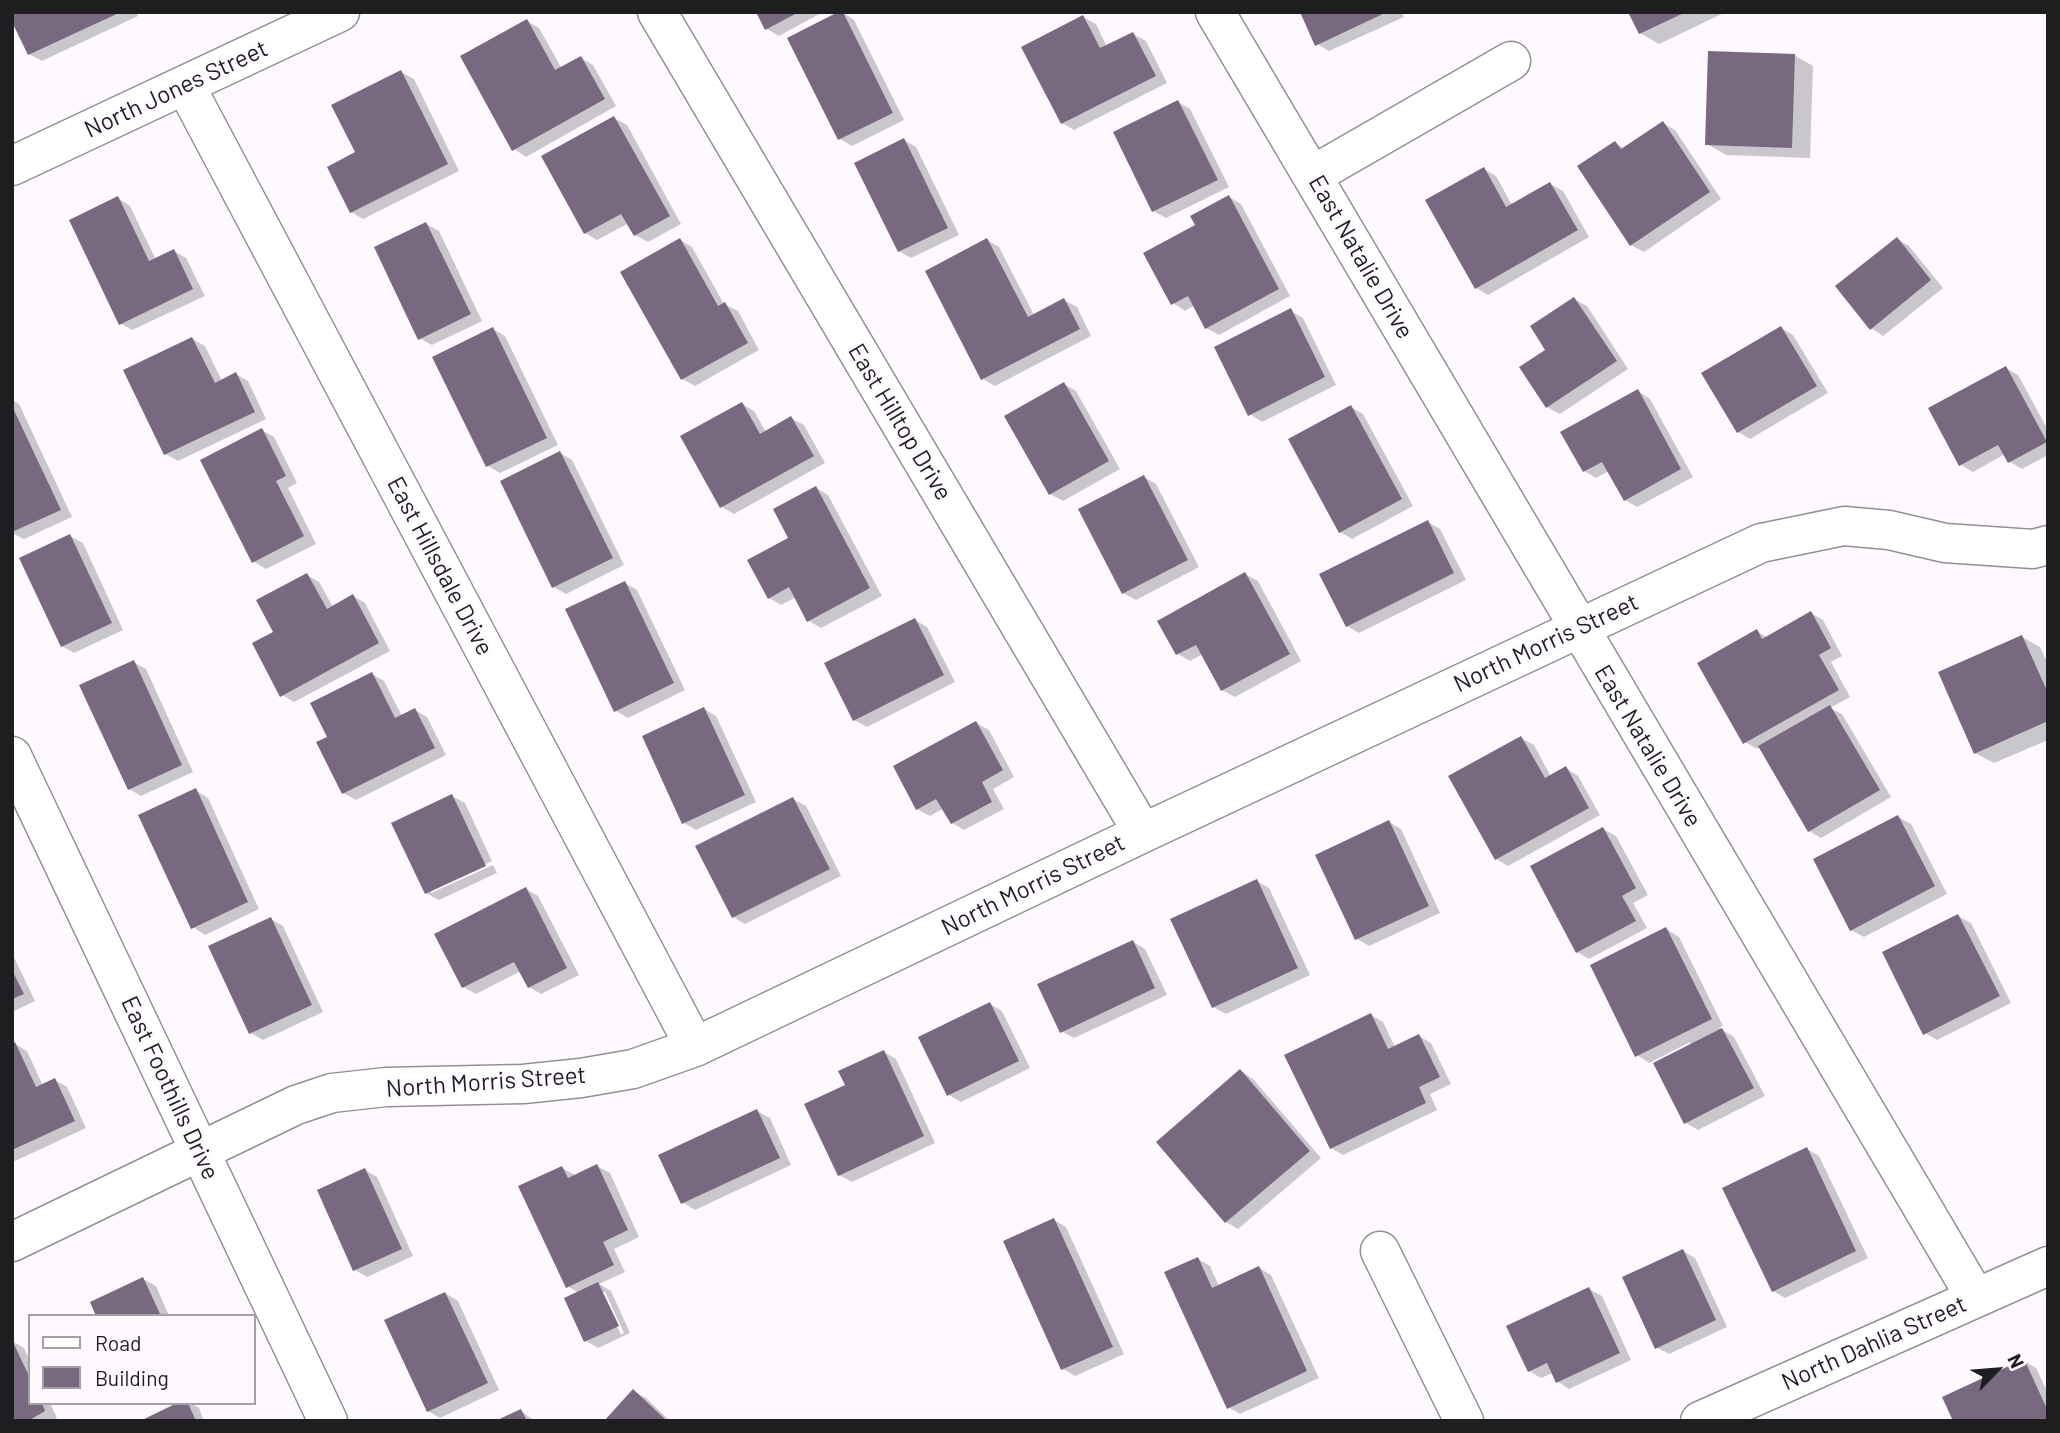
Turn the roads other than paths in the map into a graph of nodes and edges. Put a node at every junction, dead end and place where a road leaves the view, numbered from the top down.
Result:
1 (340, 12) edge
2 (657, 12) edge
3 (1215, 12) edge
4 (1511, 61) dead end
5 (185, 85) junction
6 (12, 166) edge
7 (1312, 175) junction
8 (2048, 545) edge
9 (1578, 628) junction
10 (12, 756) edge
11 (1143, 832) junction
12 (695, 1047) junction
13 (200, 1152) junction
14 (12, 1242) edge
15 (1380, 1251) dead end
16 (2048, 1266) edge
17 (1976, 1298) junction
18 (328, 1421) edge
19 (1464, 1421) edge
20 (1700, 1421) edge

1 - 5 street, North Jones Street
2 - 11 street, East Hilltop Drive
3 - 7 street, East Natalie Drive
4 - 7 street
5 - 6 street, North Jones Street
5 - 12 street, East Hillsdale Drive
7 - 9 street, East Natalie Drive
8 - 9 street, North Morris Street
9 - 11 street, North Morris Street
9 - 17 street, East Natalie Drive
10 - 13 street, East Foothills Drive
11 - 12 street, North Morris Street
12 - 13 street, North Morris Street
13 - 14 street, North Morris Street
13 - 18 street, East Foothills Drive
15 - 19 street
16 - 17 street, North Dahlia Street
17 - 20 street, North Dahlia Street

